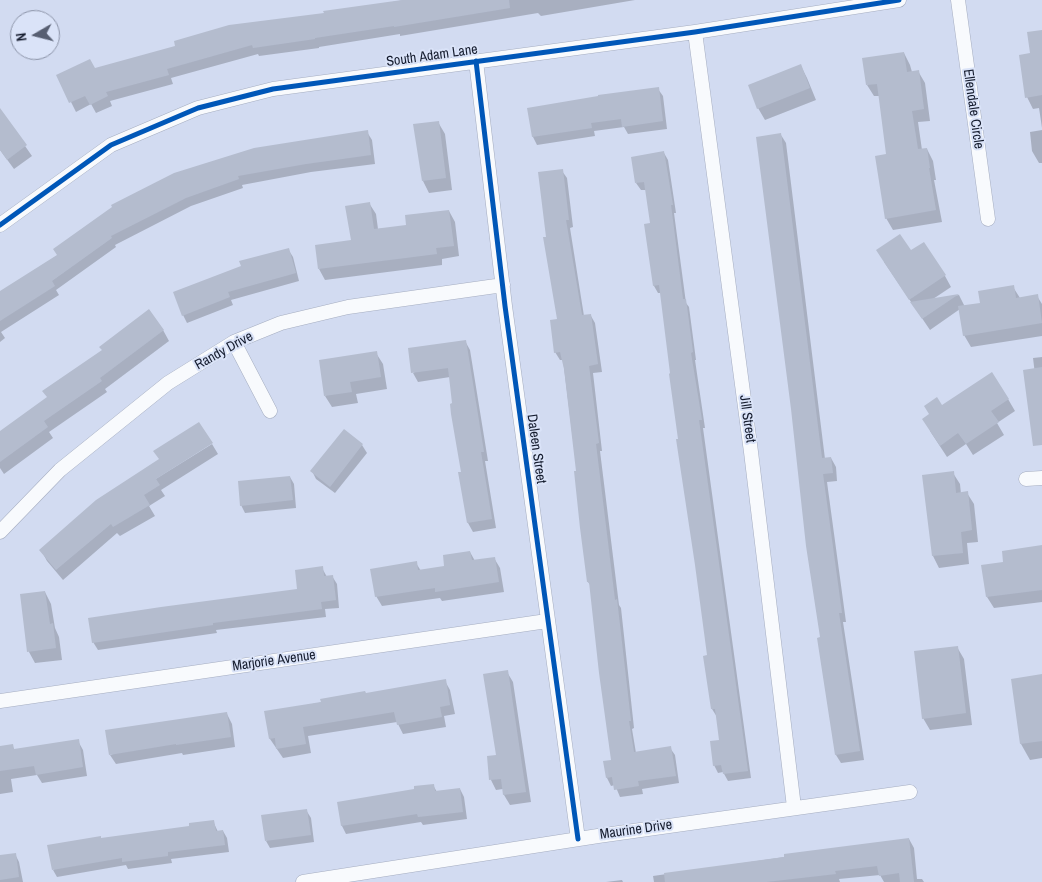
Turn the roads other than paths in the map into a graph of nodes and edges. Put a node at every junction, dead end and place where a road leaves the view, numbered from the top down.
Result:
1 (899, 0) edge
2 (958, 0) edge
3 (695, 32) junction
4 (476, 61) junction
5 (988, 219) dead end
6 (1, 222) edge
7 (503, 285) junction
8 (234, 342) junction
9 (270, 412) dead end
10 (1042, 478) edge
11 (1026, 480) dead end
12 (0, 532) edge
13 (547, 621) junction
14 (0, 701) edge
15 (910, 792) dead end
16 (794, 807) junction
17 (578, 839) junction
18 (303, 882) edge

1 - 3 street, South Adam Lane
2 - 5 street, Ellendale Circle
3 - 4 street, South Adam Lane
3 - 16 street, Jill Street
4 - 6 street, South Adam Lane
4 - 7 street, Daleen Street
7 - 8 street, Randy Drive
7 - 13 street, Daleen Street
8 - 9 street
8 - 12 street, Randy Drive
10 - 11 street
13 - 14 street, Marjorie Avenue
13 - 17 street, Daleen Street
15 - 16 street, Maurine Drive
16 - 17 street, Maurine Drive
17 - 18 street, Maurine Drive

